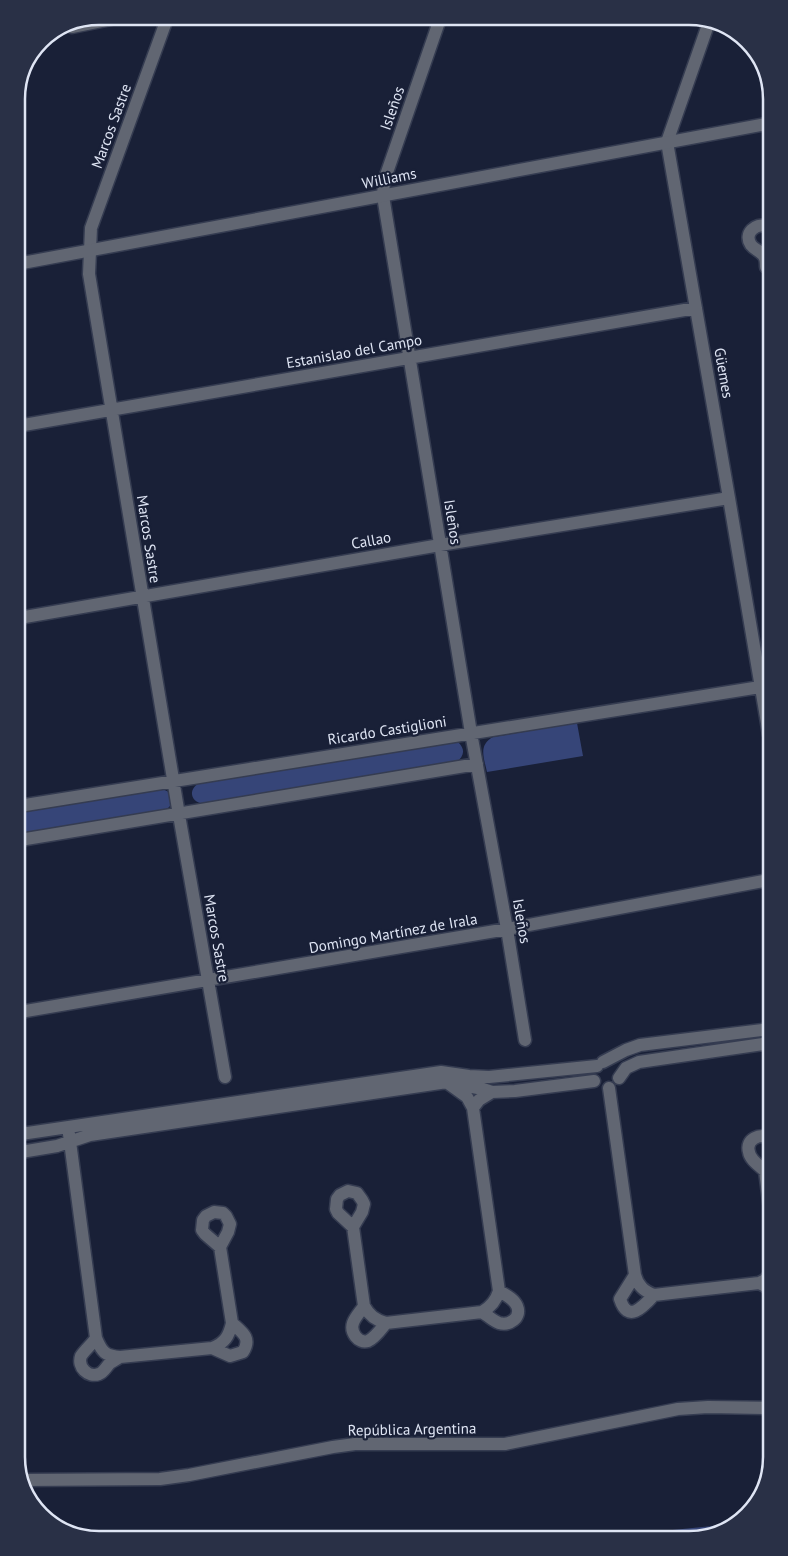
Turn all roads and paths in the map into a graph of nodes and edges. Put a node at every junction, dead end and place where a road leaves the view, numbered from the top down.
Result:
1 (165, 25) edge
2 (439, 25) edge
3 (707, 27) edge
4 (763, 125) edge
5 (667, 142) junction
6 (383, 196) junction
7 (763, 226) edge
8 (89, 251) junction
9 (763, 256) edge
10 (25, 263) edge
11 (696, 308) junction
12 (409, 358) junction
13 (112, 410) junction
14 (25, 425) edge
15 (729, 498) junction
16 (440, 545) junction
17 (142, 597) junction
18 (25, 617) edge
19 (760, 686) junction
20 (763, 705) edge
21 (471, 733) junction
22 (477, 764) junction
23 (173, 780) junction
24 (25, 805) edge
25 (179, 815) junction
26 (25, 839) edge
27 (763, 881) edge
28 (507, 929) junction
29 (208, 981) junction
30 (25, 1011) edge
31 (763, 1030) edge
32 (525, 1040) dead end
33 (763, 1045) edge
34 (600, 1064) junction
35 (225, 1077) dead end
36 (619, 1078) junction
37 (594, 1081) junction
38 (447, 1082) junction
39 (609, 1088) junction
40 (492, 1092) junction
41 (473, 1108) junction
42 (68, 1127) junction
43 (25, 1133) edge
44 (763, 1135) edge
45 (70, 1142) junction
46 (25, 1151) edge
47 (763, 1164) edge
48 (353, 1227) dead end
49 (220, 1247) dead end
50 (635, 1275) junction
51 (763, 1281) edge
52 (758, 1283) junction
53 (763, 1285) edge
54 (499, 1291) junction
55 (654, 1295) junction
56 (364, 1306) junction
57 (482, 1312) junction
58 (232, 1323) junction
59 (386, 1323) junction
60 (96, 1338) junction
61 (212, 1348) junction
62 (120, 1357) junction
63 (763, 1408) edge
64 (29, 1480) edge

1 - 8 street, Marcos Sastre
2 - 6 street, Isleños
3 - 5 street, Güemes
4 - 5 street, Williams
5 - 6 street, Williams
5 - 11 street, Güemes
6 - 8 street, Williams
6 - 12 street, Isleños
7 - 9 street
8 - 10 street, Williams
8 - 13 street, Marcos Sastre
11 - 12 street, Estanislao del Campo
11 - 15 street, Güemes
12 - 13 street, Estanislao del Campo
12 - 16 street, Isleños
13 - 14 street, Estanislao del Campo
13 - 17 street, Marcos Sastre
15 - 16 street, Callao
15 - 19 street, Güemes
16 - 17 street, Callao
16 - 21 street, Isleños
17 - 18 street, Callao
17 - 23 street, Marcos Sastre
19 - 20 street, Güemes
19 - 21 street, Ricardo Castiglioni
21 - 22 street, Isleños
21 - 23 street, Ricardo Castiglioni
22 - 25 street
22 - 28 street, Isleños
23 - 24 street, Ricardo Castiglioni
23 - 25 street, Marcos Sastre
25 - 26 street
25 - 29 street, Marcos Sastre
27 - 28 street, Domingo Martínez de Irala
28 - 29 street, Domingo Martínez de Irala
28 - 32 street, Isleños
29 - 30 street, Domingo Martínez de Irala
29 - 35 street, Marcos Sastre
31 - 34 street
33 - 36 street
34 - 36 street
34 - 37 street
34 - 42 street
36 - 39 street
37 - 39 street
37 - 40 street
38 - 40 street
38 - 41 street
38 - 45 street
39 - 50 street
40 - 41 street
41 - 54 street
42 - 43 street
42 - 45 street
44 - 47 street
45 - 46 street
45 - 60 street
48 - 56 street
49 - 58 street
50 - 55 street
50 - 55 street
51 - 52 street
52 - 53 street
52 - 55 street
54 - 57 street
54 - 57 street
56 - 59 street
56 - 59 street
57 - 59 street
58 - 61 street
58 - 61 street
60 - 62 street
60 - 62 street
61 - 62 street
63 - 64 street, República Argentina

